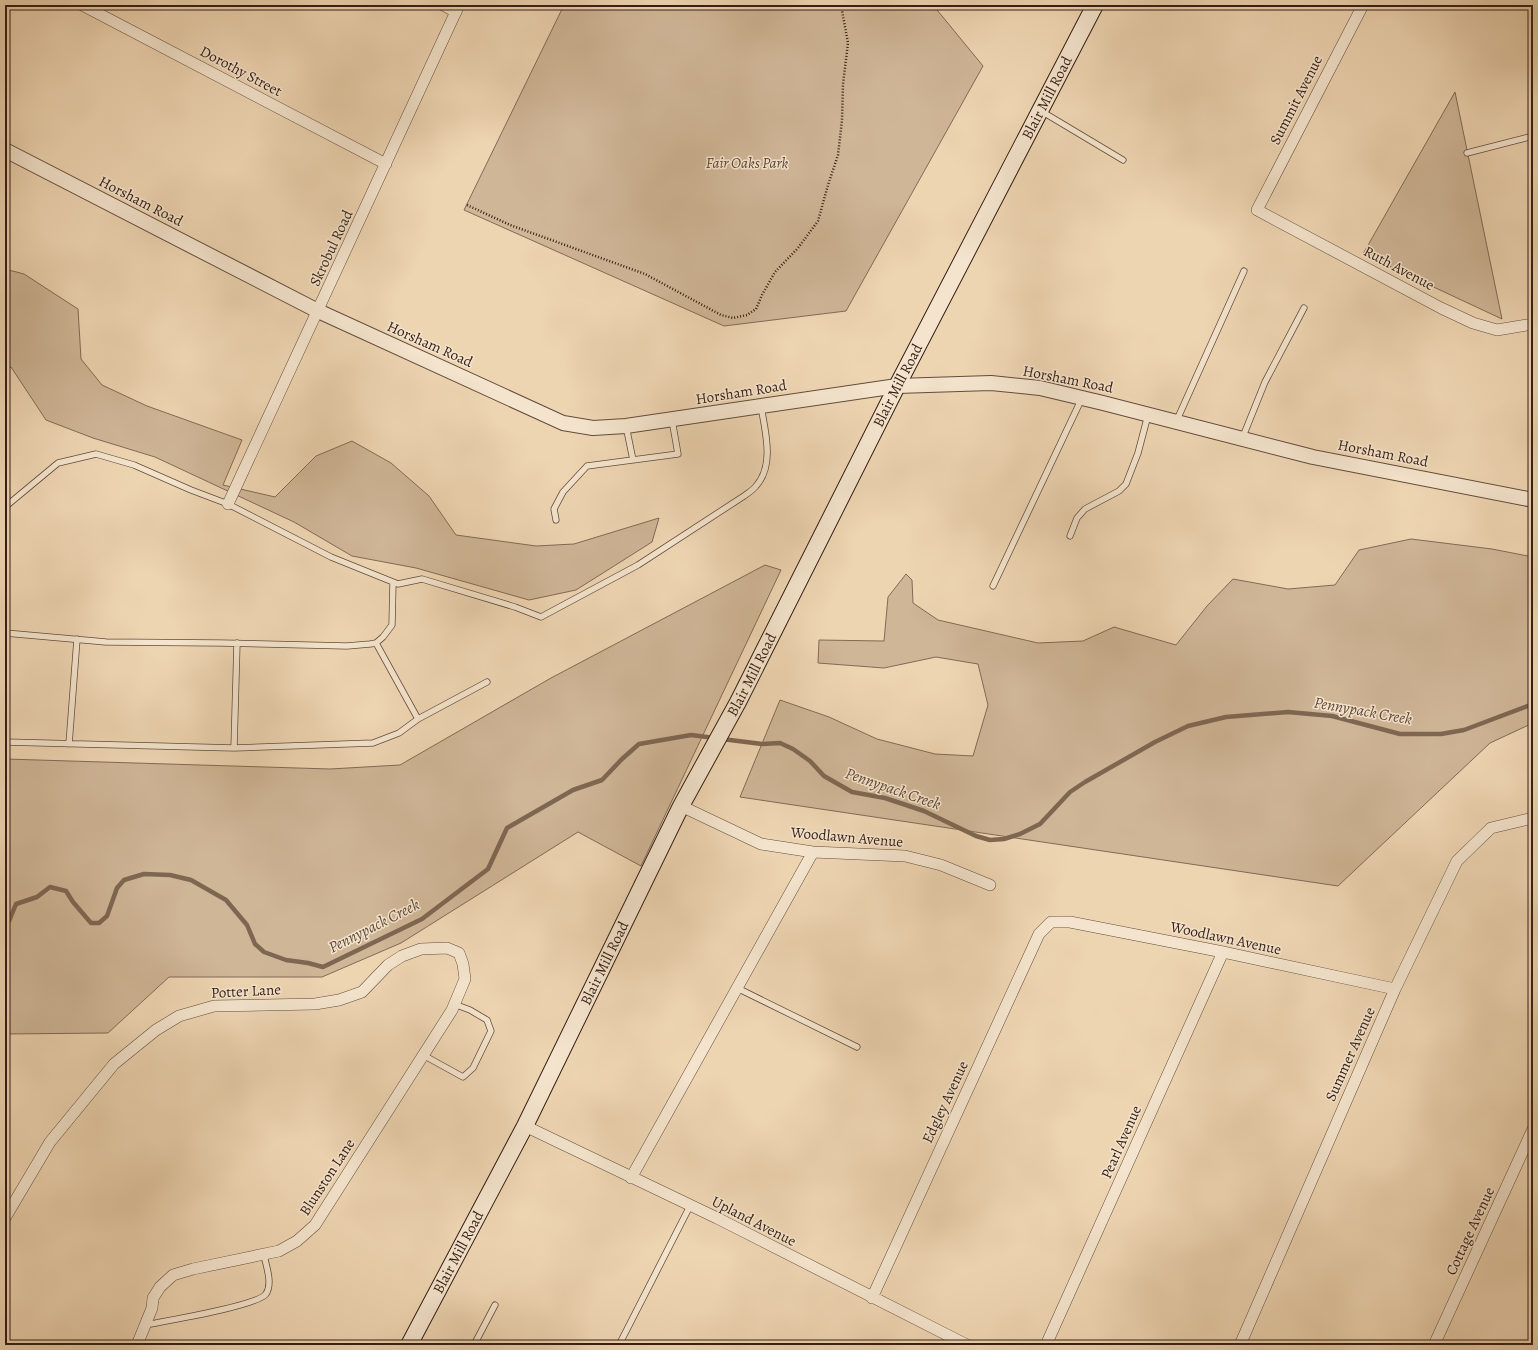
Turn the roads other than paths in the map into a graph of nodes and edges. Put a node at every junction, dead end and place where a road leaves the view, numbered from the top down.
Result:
1 (82, 5) edge
2 (443, 5) edge
3 (1095, 5) edge
4 (1363, 5) edge
5 (458, 8) edge
6 (1040, 110) junction
7 (1533, 136) edge
8 (5, 150) edge
9 (1467, 153) dead end
10 (1123, 160) dead end
11 (386, 164) junction
12 (1257, 210) joint
13 (1244, 271) dead end
14 (1304, 308) dead end
15 (318, 311) junction
16 (1533, 324) edge
17 (897, 386) junction
18 (1082, 398) junction
19 (761, 406) junction
20 (1148, 414) junction
21 (672, 420) junction
22 (1176, 422) junction
23 (626, 426) junction
24 (1242, 439) junction
25 (633, 460) junction
26 (1533, 500) edge
27 (228, 504) junction
28 (5, 506) edge
29 (556, 520) dead end
30 (1070, 536) dead end
31 (393, 582) junction
32 (993, 586) dead end
33 (5, 633) edge
34 (77, 639) junction
35 (237, 643) junction
36 (376, 643) junction
37 (487, 682) dead end
38 (418, 719) junction
39 (5, 742) edge
40 (69, 744) junction
41 (234, 748) junction
42 (681, 806) junction
43 (1533, 818) edge
44 (813, 852) junction
45 (990, 885) dead end
46 (1051, 922) joint
47 (1223, 952) junction
48 (737, 988) junction
49 (1395, 989) junction
50 (453, 1007) junction
51 (857, 1047) dead end
52 (424, 1055) junction
53 (525, 1126) junction
54 (1533, 1129) edge
55 (631, 1178) junction
56 (690, 1206) junction
57 (5, 1218) edge
58 (264, 1255) junction
59 (872, 1298) junction
60 (495, 1305) dead end
61 (145, 1325) junction
62 (137, 1345) edge
63 (409, 1345) edge
64 (474, 1345) edge
65 (619, 1345) edge
66 (967, 1345) edge
67 (1046, 1345) edge
68 (1240, 1345) edge
69 (1434, 1345) edge

1 - 11 street, Dorothy Street
2 - 5 street
3 - 6 main road, Blair Mill Road
4 - 12 street, Summit Avenue
5 - 11 street, Skrobul Road
6 - 10 lane
6 - 17 main road, Blair Mill Road
7 - 9 lane
8 - 15 street, Horsham Road
11 - 15 street, Skrobul Road
12 - 16 street, Ruth Avenue
13 - 22 lane
14 - 24 lane
15 - 23 street, Horsham Road
15 - 27 street, Skrobul Road
17 - 18 street, Horsham Road
17 - 19 street, Horsham Road
17 - 42 main road, Blair Mill Road
18 - 20 street, Horsham Road
18 - 32 lane
19 - 21 street, Horsham Road
19 - 31 lane
20 - 22 street, Horsham Road
20 - 30 lane
21 - 23 street, Horsham Road
21 - 25 lane
22 - 24 street, Horsham Road
23 - 25 lane
24 - 26 street, Horsham Road
25 - 29 lane
27 - 28 lane
27 - 31 lane
31 - 36 lane
33 - 34 lane
34 - 35 lane
34 - 40 lane
35 - 36 lane
35 - 41 lane
36 - 38 lane
37 - 38 lane
38 - 41 lane
39 - 40 lane
40 - 41 lane
42 - 44 street, Woodlawn Avenue
42 - 53 main road, Blair Mill Road
43 - 49 street, Summer Avenue
44 - 45 street, Woodlawn Avenue
44 - 48 street
46 - 47 street, Woodlawn Avenue
46 - 59 street, Edgley Avenue
47 - 49 street, Woodlawn Avenue
47 - 67 street, Pearl Avenue
48 - 51 lane
48 - 55 street
49 - 68 street, Summer Avenue
50 - 52 street, Blunston Lane
50 - 52 lane
50 - 57 street, Potter Lane
52 - 58 street, Blunston Lane
53 - 55 street, Upland Avenue
53 - 63 main road, Blair Mill Road
54 - 69 street, Cottage Avenue
55 - 56 street, Upland Avenue
56 - 59 street, Upland Avenue
56 - 65 lane
58 - 61 street, Blunston Lane
58 - 61 lane
59 - 66 street, Upland Avenue
60 - 64 lane
61 - 62 street, Blunston Lane

